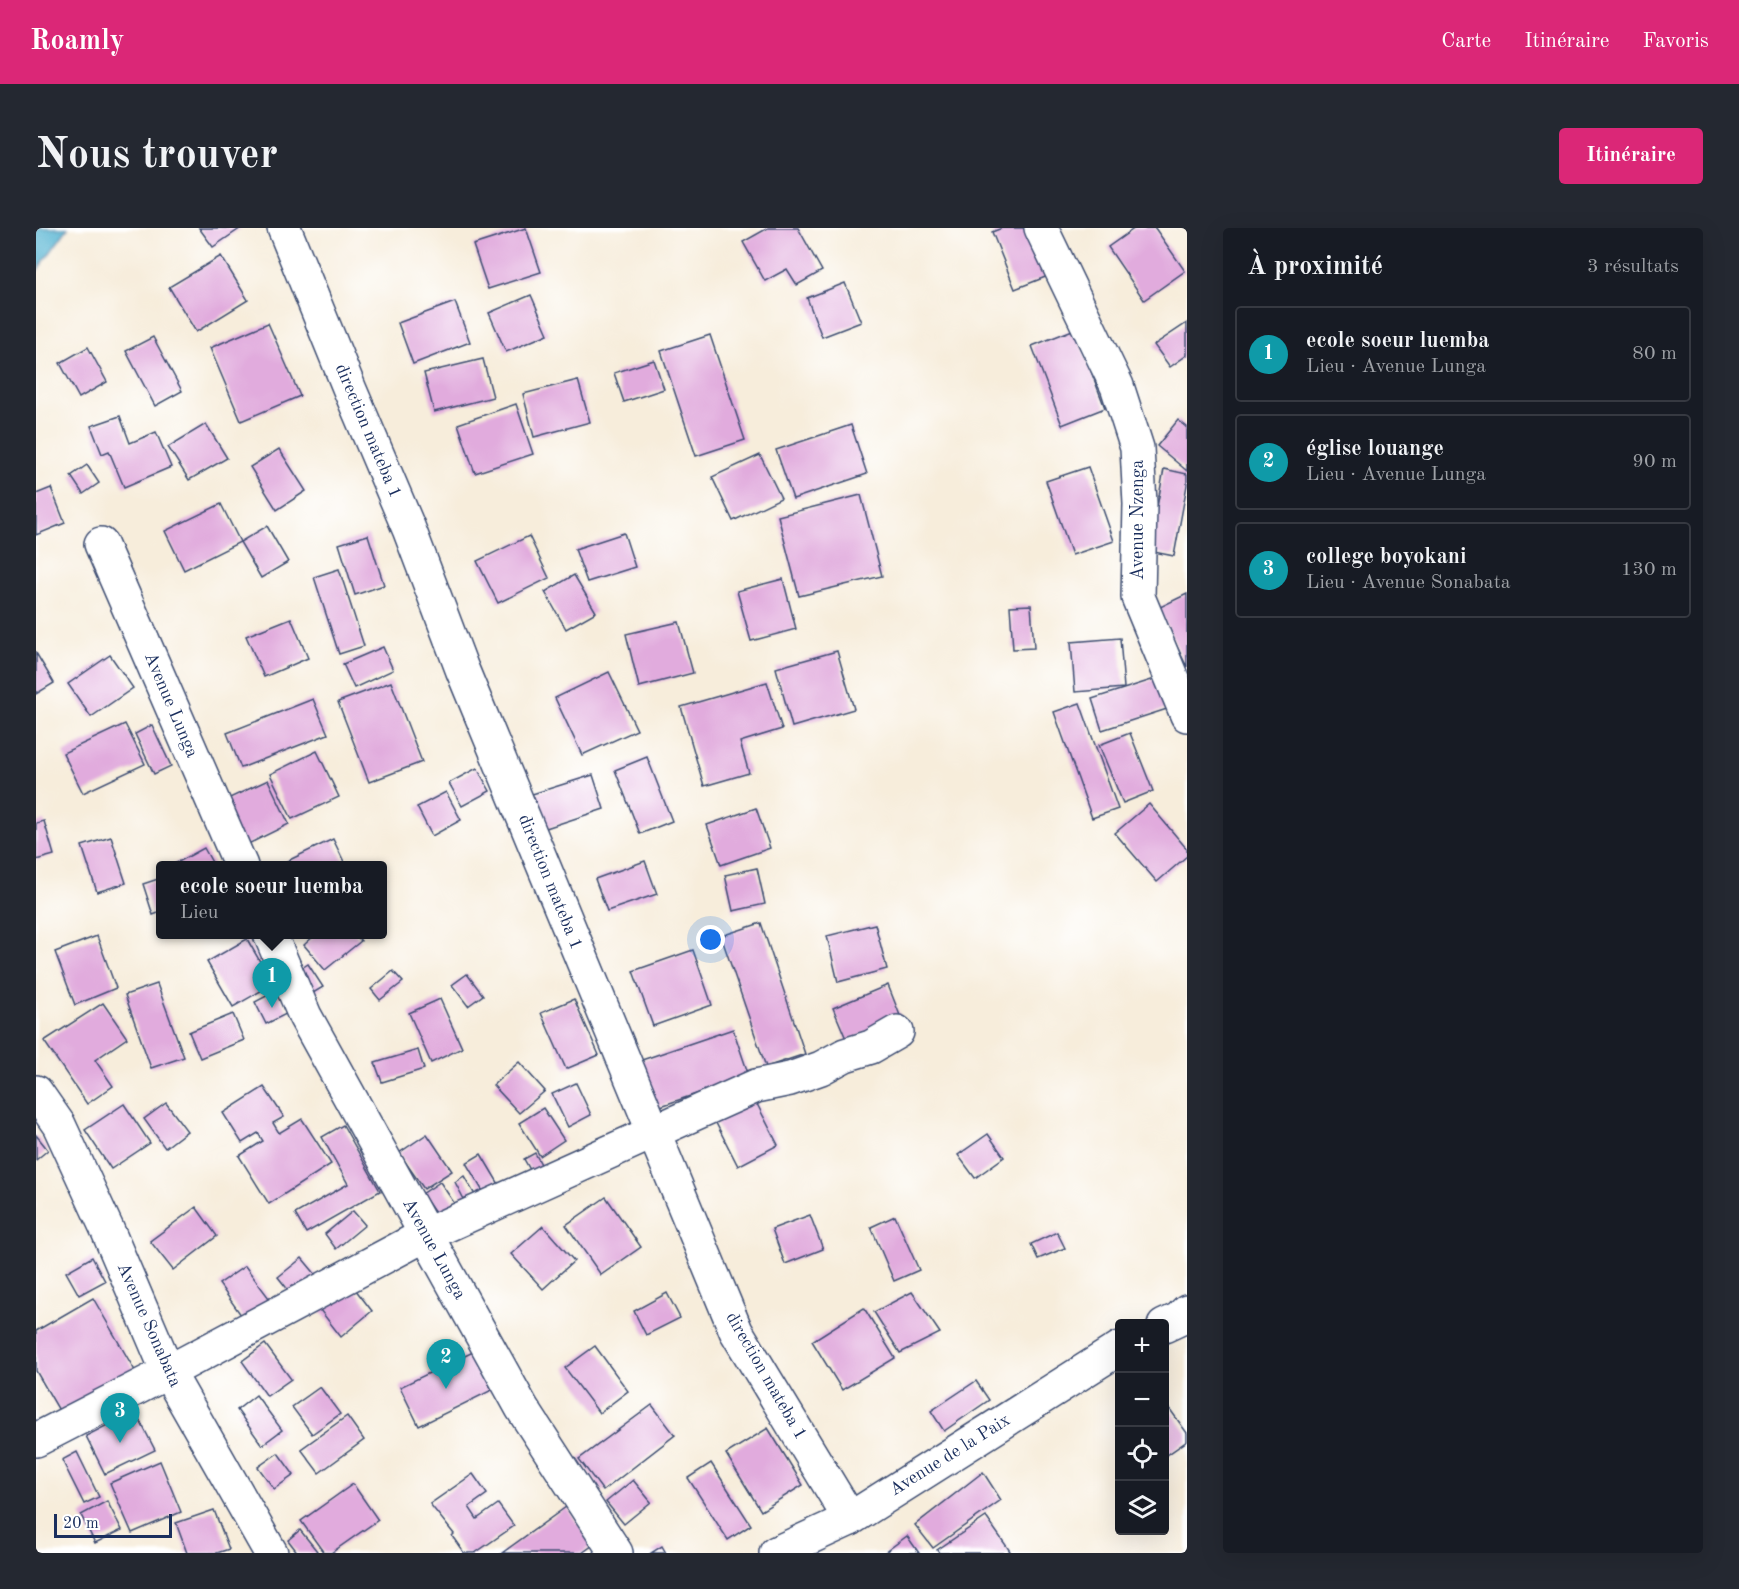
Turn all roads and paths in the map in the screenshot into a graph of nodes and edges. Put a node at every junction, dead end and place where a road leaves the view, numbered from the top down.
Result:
1 (284, 228) edge
2 (1041, 228) edge
3 (101, 544) dead end
4 (1187, 715) edge
5 (239, 861) edge
6 (272, 939) edge
7 (897, 1032) dead end
8 (36, 1092) edge
9 (654, 1133) junction
10 (425, 1235) junction
11 (1187, 1311) edge
12 (1169, 1324) edge
13 (1115, 1351) edge
14 (168, 1372) junction
15 (36, 1440) edge
16 (850, 1519) junction
17 (271, 1553) edge
18 (616, 1553) edge
19 (776, 1553) edge

1 - 9 street, direction mateba 1
2 - 4 street, Avenue Nzenga
3 - 5 street, Avenue Lunga
6 - 10 street, Avenue Lunga
7 - 9 street
8 - 14 street, Avenue Sonabata
9 - 10 street
9 - 16 street, direction mateba 1
10 - 14 street
10 - 18 street, Avenue Lunga
11 - 12 street
13 - 16 street, Avenue de la Paix
14 - 15 street
14 - 17 street, Avenue Sonabata
16 - 19 street, Avenue de la Paix

